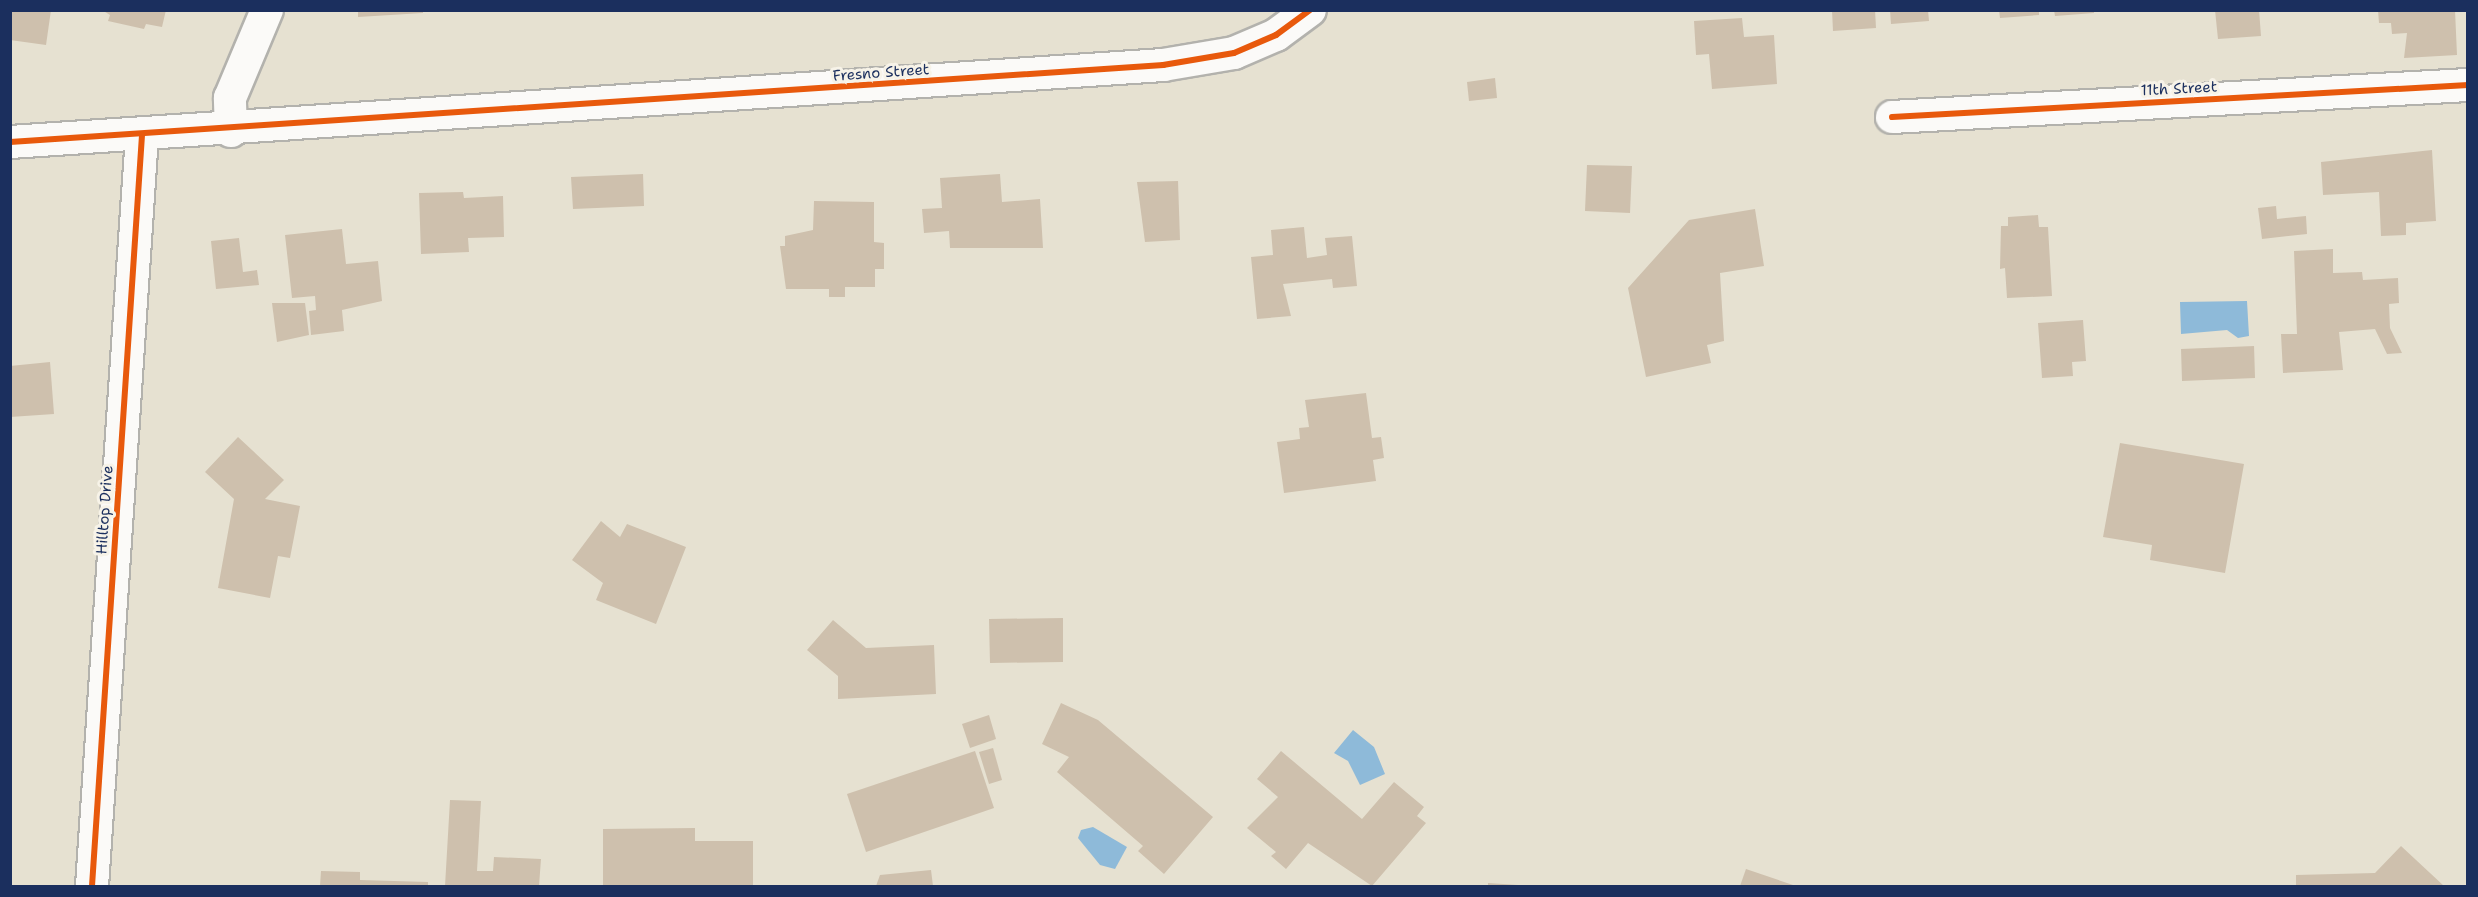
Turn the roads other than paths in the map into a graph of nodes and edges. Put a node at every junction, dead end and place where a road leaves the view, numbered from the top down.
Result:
1 (267, 10) edge
2 (1311, 10) edge
3 (2468, 85) edge
4 (1892, 117) dead end
5 (231, 131) junction
6 (142, 135) junction
7 (10, 142) edge
8 (92, 886) edge

1 - 5 street
2 - 5 street, Fresno Street
3 - 4 street, 11th Street
5 - 6 street, Fresno Street
6 - 7 street, Fresno Street
6 - 8 street, Hilltop Drive

